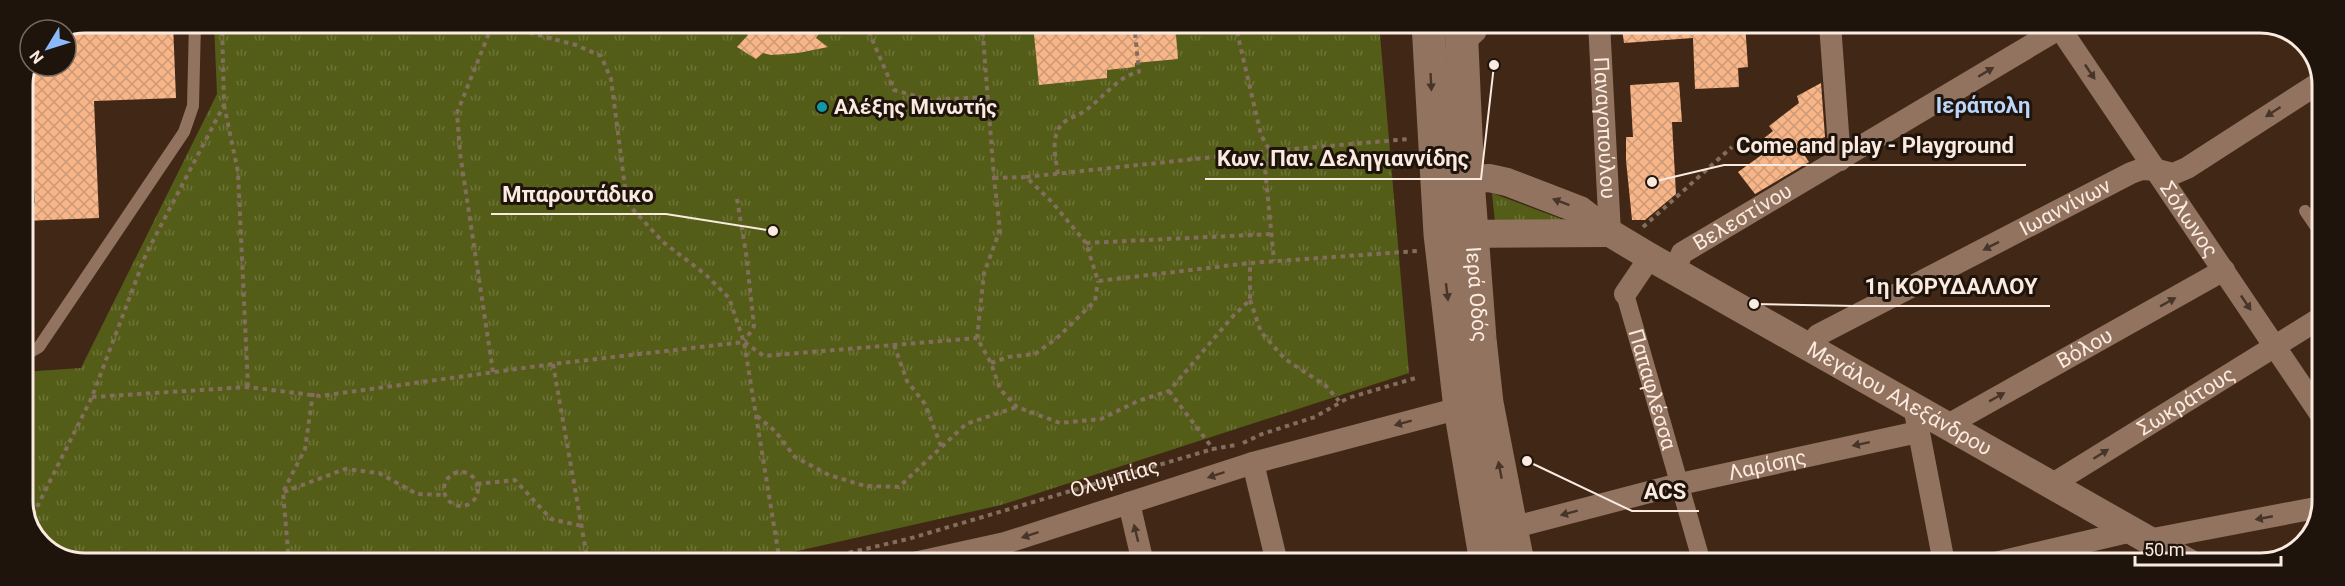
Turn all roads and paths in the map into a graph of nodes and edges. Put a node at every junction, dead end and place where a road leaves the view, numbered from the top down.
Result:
1 (195, 33) edge
2 (222, 33) edge
3 (489, 33) edge
4 (531, 33) edge
5 (869, 33) edge
6 (983, 33) edge
7 (1135, 33) edge
8 (1237, 33) edge
9 (1430, 33) edge
10 (1480, 33) edge
11 (1600, 33) edge
12 (1831, 33) edge
13 (2048, 33) edge
14 (2066, 33) edge
15 (1462, 37) edge
16 (2312, 87) edge
17 (988, 97) junction
18 (224, 105) junction
19 (1403, 139) dead end
20 (1732, 147) dead end
21 (1270, 151) junction
22 (1840, 160) junction
23 (2157, 170) junction
24 (1058, 174) junction
25 (1026, 177) junction
26 (994, 178) junction
27 (1453, 181) junction
28 (737, 199) dead end
29 (2305, 211) dead end
30 (2312, 221) edge
31 (1472, 233) junction
32 (1271, 234) junction
33 (1618, 238) junction
34 (1086, 243) junction
35 (1430, 243) junction
36 (1274, 261) junction
37 (1250, 263) junction
38 (1662, 264) junction
39 (2224, 270) junction
40 (1098, 281) junction
41 (1625, 294) joint
42 (1250, 300) junction
43 (2312, 323) edge
44 (976, 338) junction
45 (744, 342) junction
46 (894, 345) junction
47 (2275, 346) junction
48 (1808, 347) junction
49 (33, 350) edge
50 (991, 363) junction
51 (553, 364) junction
52 (493, 372) junction
53 (1419, 377) dead end
54 (248, 387) junction
55 (1168, 391) junction
56 (313, 393) junction
57 (2312, 395) edge
58 (92, 397) junction
59 (1339, 402) junction
60 (1017, 406) junction
61 (1460, 408) junction
62 (756, 416) junction
63 (1916, 419) junction
64 (1946, 426) junction
65 (941, 446) junction
66 (1213, 449) junction
67 (1253, 463) junction
68 (1221, 474) junction
69 (477, 484) junction
70 (1680, 484) junction
71 (2051, 485) junction
72 (283, 492) junction
73 (444, 495) junction
74 (1129, 503) junction
75 (2311, 509) edge
76 (34, 512) edge
77 (582, 526) junction
78 (1511, 528) junction
79 (2140, 535) junction
80 (288, 553) edge
81 (586, 553) edge
82 (778, 553) edge
83 (847, 553) edge
84 (1006, 553) edge
85 (1141, 553) edge
86 (1275, 553) edge
87 (1484, 553) edge
88 (1516, 553) edge
89 (1699, 553) edge
90 (1942, 553) edge
91 (2047, 553) edge
92 (2172, 553) edge

1 - 49 lane
2 - 18 path
3 - 52 path
4 - 45 path
5 - 17 path
6 - 17 path
7 - 24 path
8 - 21 path
9 -> 27 main road, Ιερά Οδός
10 - 15 lane
11 - 33 street, Παναγοπούλου
12 - 22 street
22 -> 13 street, Βελεστίνου
14 -> 23 street, Σόλωνος
15 - 27 main road, Ιερά Οδός
16 -> 23 street, Ιωαννίνων
17 - 26 path
18 - 54 path
18 - 58 path
19 - 21 path
20 - 33 path
21 - 24 path
21 - 32 path
22 - 38 street, Βελεστίνου
23 - 39 street, Σόλωνος
23 -> 48 street, Ιωαννίνων
24 - 25 path
25 - 26 path
25 - 34 path
26 - 44 path
27 - 31 main road, Ιερά Οδός
33 -> 27 street, Μεγάλου Αλεξάνδρου
27 - 35 main road, Ιερά Οδός
28 - 45 path
29 - 30 lane
31 - 33 street, Μεγάλου Αλεξάνδρου
31 - 35 street, Μεγάλου Αλεξάνδρου
78 -> 31 main road, Ιερά Οδός
32 - 34 path
32 - 36 path
33 - 38 street, Μεγάλου Αλεξάνδρου
34 - 40 path
35 - 36 path
35 -> 61 main road, Ιερά Οδός
36 - 37 path
37 - 40 path
37 - 42 path
38 - 41 street, Παπαφλέσσα
38 - 48 street, Μεγάλου Αλεξάνδρου
39 -> 47 street, Σόλωνος
64 -> 39 street, Βόλου
40 - 50 path
41 - 70 street, Παπαφλέσσα
42 - 55 path
42 - 59 path
43 - 47 street, Σωκράτους
44 - 46 path
44 - 50 path
45 - 46 path
45 - 51 path
45 - 62 path
46 - 65 path
47 - 57 street, Σόλωνος
71 -> 47 street, Σωκράτους
48 - 63 street, Μεγάλου Αλεξάνδρου
50 - 60 path
51 - 52 path
51 - 77 path
52 - 56 path
53 - 59 path, Ολυμπίας
54 - 56 path
54 - 58 path
55 - 60 path
55 - 66 path
56 - 72 path
58 - 76 path
59 - 66 path, Ολυμπίας
60 - 65 path
61 -> 67 street, Ολυμπίας
61 - 87 main road, Ιερά Οδός
62 - 65 path
62 - 82 path
63 - 64 street, Μεγάλου Αλεξάνδρου
63 -> 70 street, Λαρίσης
63 - 90 street
64 - 71 street, Μεγάλου Αλεξάνδρου
66 - 68 path
66 - 83 path, Ολυμπίας
67 - 68 street, Ολυμπίας
67 - 86 street
68 -> 74 street, Ολυμπίας
69 - 73 path
69 - 73 path
69 - 77 path
70 -> 78 street, Λαρίσης
70 - 89 street, Παπαφλέσσα
71 - 79 street, Μεγάλου Αλεξάνδρου
72 - 73 path
72 - 80 path
74 -> 84 street, Ολυμπίας
85 -> 74 street
75 -> 79 street
77 - 81 path
78 - 88 main road, Ιερά Οδός
79 - 91 street
79 - 92 street, Μεγάλου Αλεξάνδρου

